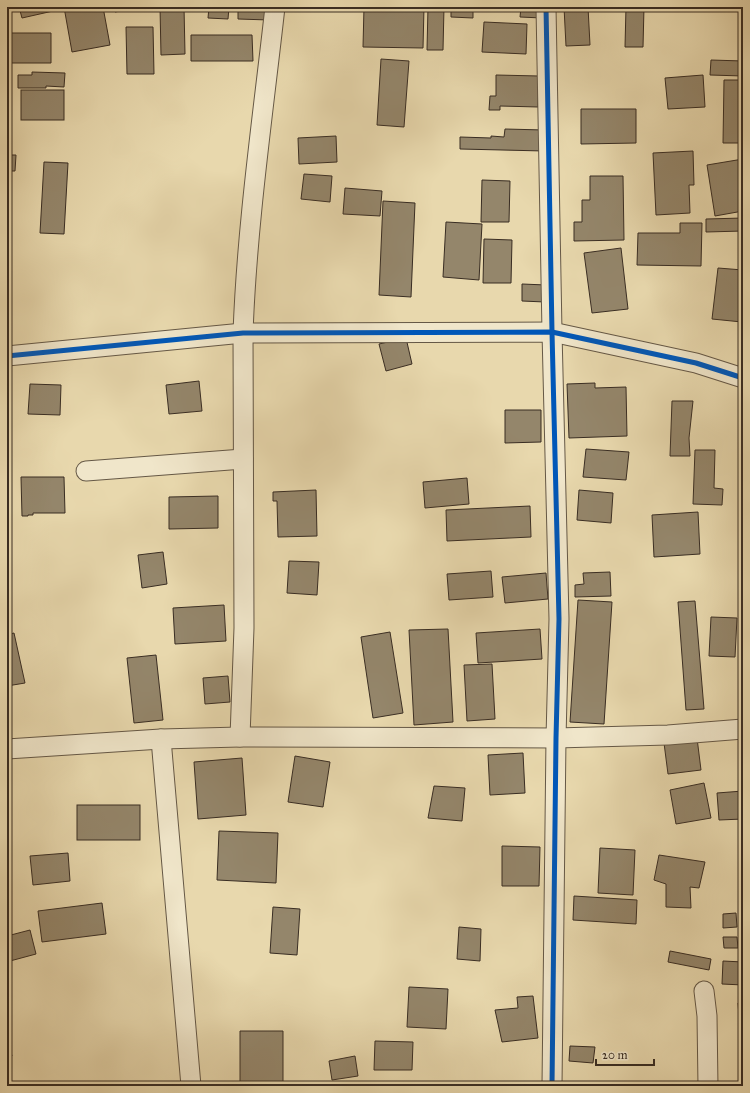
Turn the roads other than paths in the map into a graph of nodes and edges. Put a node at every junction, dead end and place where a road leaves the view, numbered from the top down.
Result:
1 (275, 7) edge
2 (546, 7) edge
3 (552, 332) junction
4 (243, 333) junction
5 (7, 356) edge
6 (743, 378) edge
7 (244, 458) junction
8 (86, 472) dead end
9 (743, 729) edge
10 (240, 737) junction
11 (556, 738) junction
12 (160, 739) junction
13 (7, 749) edge
14 (704, 991) dead end
15 (191, 1086) edge
16 (552, 1086) edge
17 (708, 1086) edge

1 - 4 street
2 - 3 street
3 - 4 street
3 - 6 street
3 - 11 street
4 - 5 street
4 - 7 street
7 - 8 street
7 - 10 street
9 - 11 street
10 - 11 street
10 - 12 street
11 - 16 street
12 - 13 street
12 - 15 street
14 - 17 street

